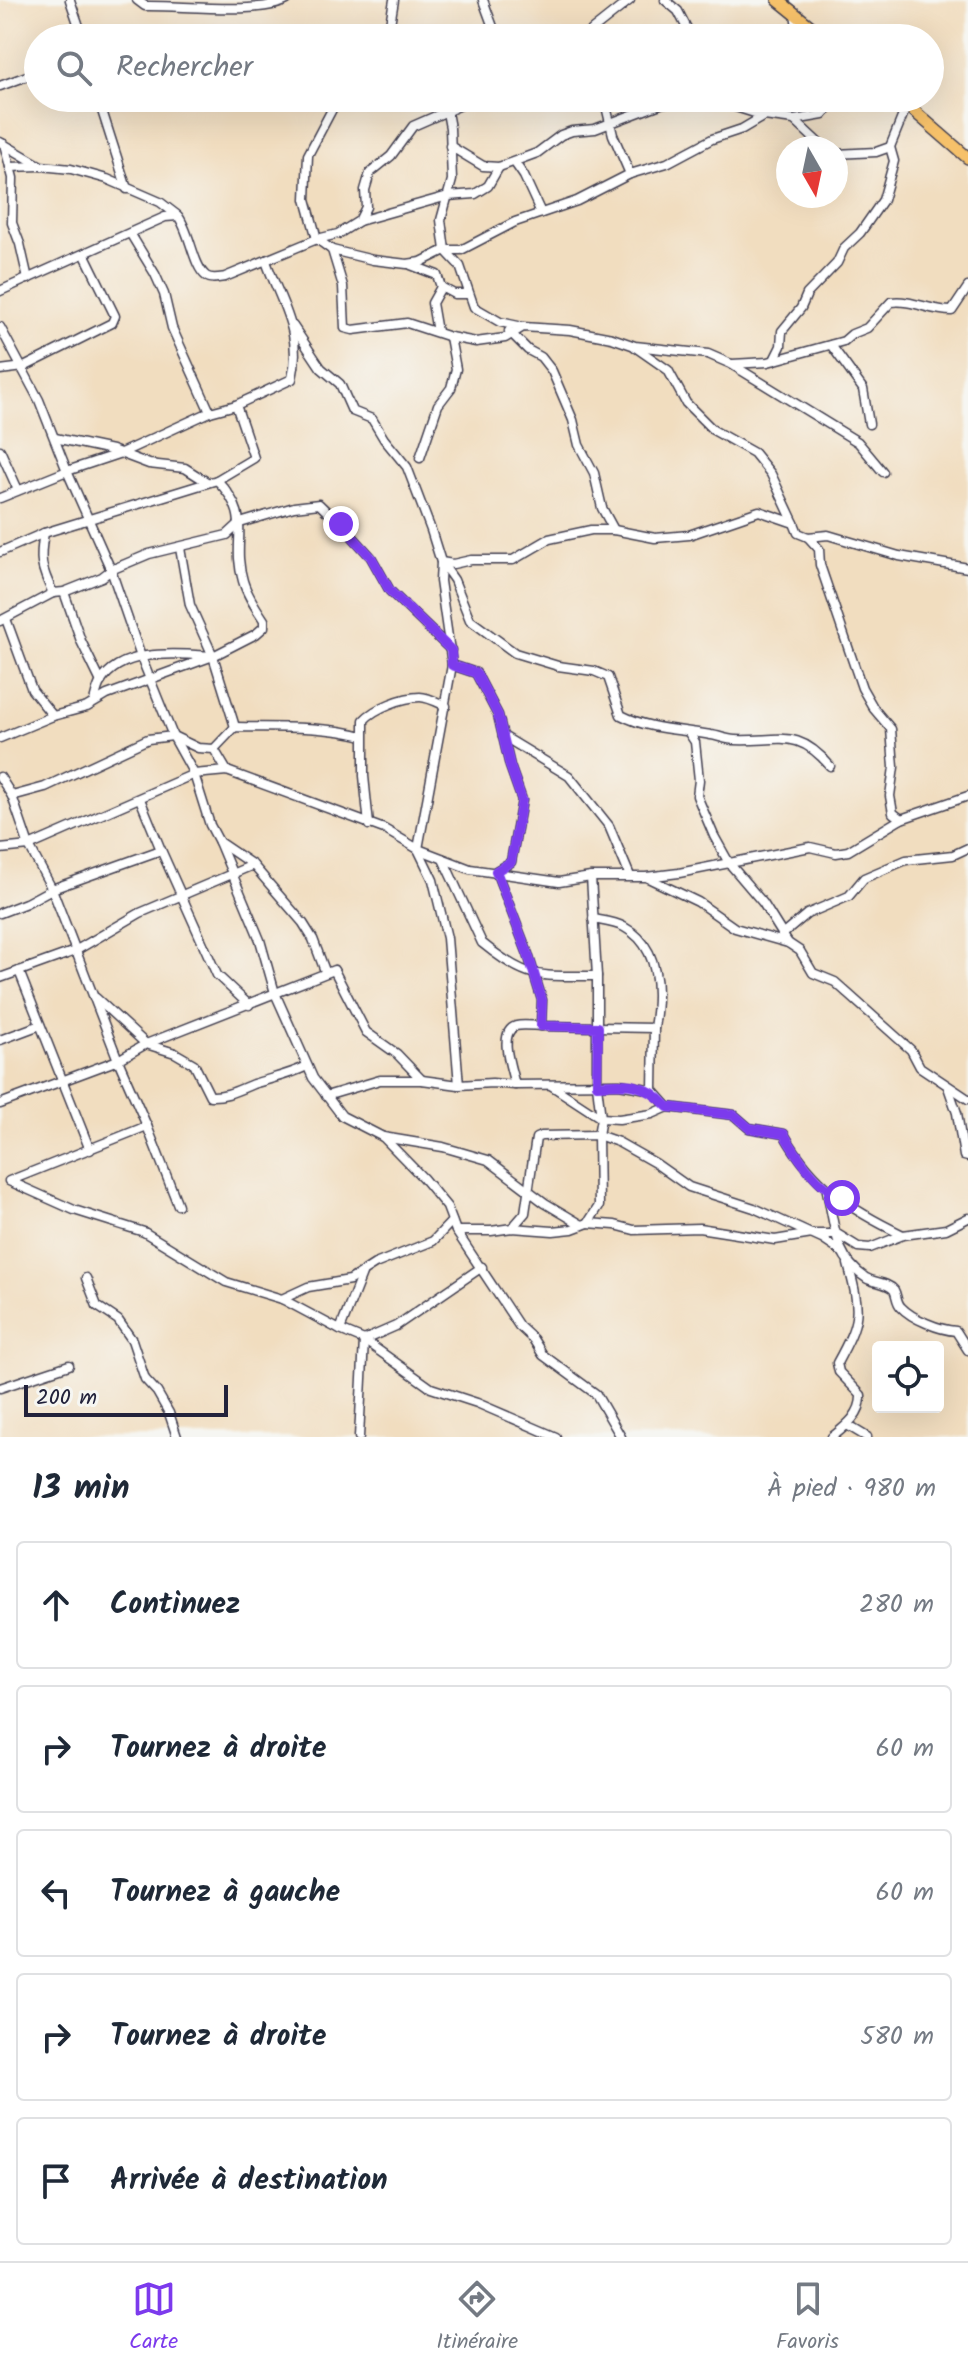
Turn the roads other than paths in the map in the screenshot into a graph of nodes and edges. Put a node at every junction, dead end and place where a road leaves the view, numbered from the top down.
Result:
1 (70, 0) edge
2 (137, 0) edge
3 (287, 0) edge
4 (394, 0) edge
5 (483, 0) edge
6 (630, 0) edge
7 (665, 0) edge
8 (778, 0) edge
9 (248, 4) edge
10 (795, 13) junction
11 (78, 24) edge
12 (389, 24) edge
13 (492, 24) edge
14 (600, 24) edge
15 (685, 24) edge
16 (797, 24) edge
17 (808, 24) edge
18 (24, 77) edge
19 (0, 86) edge
20 (102, 112) edge
21 (331, 112) edge
22 (447, 112) joint
23 (608, 112) edge
24 (640, 112) edge
25 (752, 112) edge
26 (825, 112) edge
27 (900, 112) edge
28 (915, 112) edge
29 (764, 116) junction
30 (794, 120) junction
31 (611, 123) junction
32 (811, 136) edge
33 (2, 143) edge
34 (450, 146) junction
35 (890, 147) junction
36 (848, 153) edge
37 (968, 158) edge
38 (515, 163) junction
39 (41, 166) junction
40 (10, 167) junction
41 (499, 167) junction
42 (630, 174) junction
43 (127, 189) junction
44 (448, 196) junction
45 (541, 213) junction
46 (178, 216) junction
47 (359, 221) junction
48 (130, 233) junction
49 (317, 239) junction
50 (332, 250) junction
51 (445, 250) junction
52 (85, 255) junction
53 (266, 261) junction
54 (407, 264) junction
55 (28, 279) junction
56 (441, 287) junction
57 (968, 287) edge
58 (0, 291) edge
59 (469, 294) junction
60 (500, 322) junction
61 (293, 326) junction
62 (0, 327) edge
63 (523, 327) junction
64 (437, 332) junction
65 (512, 334) junction
66 (450, 337) junction
67 (831, 345) junction
68 (635, 346) junction
69 (774, 360) junction
70 (731, 364) junction
71 (24, 367) junction
72 (0, 370) edge
73 (236, 405) junction
74 (210, 412) junction
75 (869, 424) dead end
76 (55, 438) junction
77 (0, 450) edge
78 (121, 453) junction
79 (420, 458) dead end
80 (67, 471) junction
81 (883, 472) dead end
82 (217, 480) junction
83 (207, 482) junction
84 (18, 490) junction
85 (0, 498) edge
86 (89, 520) junction
87 (240, 523) junction
88 (794, 523) junction
89 (614, 530) junction
90 (44, 533) junction
91 (808, 537) junction
92 (180, 548) junction
93 (0, 552) edge
94 (441, 562) junction
95 (968, 568) edge
96 (111, 570) junction
97 (64, 592) junction
98 (53, 593) junction
99 (3, 620) edge
100 (451, 650) junction
101 (213, 656) junction
102 (141, 657) junction
103 (452, 665) junction
104 (151, 679) junction
105 (101, 682) junction
106 (93, 702) junction
107 (446, 706) junction
108 (53, 716) junction
109 (235, 727) junction
110 (689, 733) junction
111 (173, 736) junction
112 (363, 736) junction
113 (503, 736) junction
114 (0, 738) edge
115 (214, 749) junction
116 (830, 766) dead end
117 (227, 771) junction
118 (194, 774) junction
119 (0, 777) edge
120 (12, 796) junction
121 (968, 796) edge
122 (140, 799) junction
123 (901, 819) junction
124 (369, 825) junction
125 (219, 842) junction
126 (29, 846) junction
127 (968, 848) edge
128 (0, 849) edge
129 (418, 849) junction
130 (161, 850) junction
131 (443, 859) junction
132 (729, 863) junction
133 (253, 865) junction
134 (496, 871) junction
135 (232, 872) junction
136 (630, 876) junction
137 (591, 877) junction
138 (646, 877) junction
139 (52, 889) junction
140 (180, 895) junction
141 (0, 913) edge
142 (593, 919) junction
143 (785, 939) junction
144 (75, 951) junction
145 (19, 971) junction
146 (325, 971) junction
147 (534, 976) junction
148 (597, 976) junction
149 (0, 978) edge
150 (275, 993) junction
151 (92, 994) junction
152 (249, 1005) junction
153 (40, 1025) junction
154 (541, 1026) junction
155 (598, 1027) junction
156 (654, 1028) junction
157 (0, 1040) edge
158 (146, 1044) junction
159 (118, 1060) junction
160 (307, 1066) junction
161 (62, 1080) junction
162 (422, 1080) junction
163 (947, 1083) junction
164 (548, 1084) junction
165 (459, 1085) junction
166 (515, 1085) junction
167 (597, 1085) junction
168 (653, 1090) junction
169 (326, 1096) junction
170 (968, 1099) edge
171 (0, 1104) edge
172 (668, 1107) junction
173 (601, 1118) junction
174 (147, 1126) junction
175 (598, 1135) junction
176 (383, 1137) junction
177 (90, 1150) junction
178 (968, 1157) edge
179 (0, 1175) edge
180 (9, 1181) junction
181 (527, 1187) junction
182 (827, 1191) junction
183 (178, 1205) dead end
184 (968, 1218) edge
185 (452, 1221) junction
186 (585, 1224) junction
187 (512, 1228) junction
188 (456, 1231) junction
189 (812, 1234) junction
190 (837, 1234) junction
191 (903, 1235) junction
192 (840, 1251) junction
193 (847, 1264) junction
194 (482, 1267) junction
195 (362, 1273) junction
196 (86, 1278) dead end
197 (282, 1299) junction
198 (340, 1330) junction
199 (364, 1340) junction
200 (968, 1350) edge
201 (69, 1365) dead end
202 (0, 1388) edge
203 (847, 1425) junction
204 (177, 1437) edge
205 (359, 1437) edge
206 (556, 1437) edge
207 (621, 1437) edge
208 (832, 1437) edge
209 (867, 1437) edge

1 - 11 street
2 - 9 street
3 - 9 street
4 - 12 street
5 - 13 street
6 - 14 street
7 - 15 street
8 - 10 main road
10 - 16 street
10 - 17 main road
18 - 19 street
20 - 43 street
21 - 49 street
22 - 34 street
22 - 47 street
23 - 31 street
24 - 31 street
25 - 29 street
26 - 30 street
27 - 35 street
28 - 37 main road
29 - 30 street
29 - 42 street
30 - 32 street
31 - 38 street
31 - 42 street
33 - 39 street
33 - 40 street
34 - 41 street
34 - 44 street
35 - 36 street
35 - 69 street
38 - 41 street
38 - 45 street
39 - 40 street
39 - 43 street
40 - 55 street
41 - 44 street
42 - 45 street
43 - 46 street
44 - 47 street
44 - 51 street
45 - 51 street
46 - 48 street
46 - 53 street
47 - 49 street
48 - 52 street
48 - 74 street
49 - 50 street
49 - 53 street
50 - 54 street
50 - 64 street
51 - 54 street
51 - 59 street
52 - 55 street
52 - 71 street
53 - 61 street
54 - 56 street
55 - 58 street
56 - 59 street
56 - 64 street
57 - 67 street
59 - 60 street
60 - 63 street
60 - 65 street
61 - 73 street
61 - 94 street
62 - 71 street
63 - 65 street
63 - 68 street
64 - 66 street
65 - 66 street
65 - 89 street
66 - 79 street
67 - 69 street
67 - 75 street
68 - 70 street
68 - 88 street
69 - 70 street
70 - 81 street
71 - 72 street
71 - 76 street
73 - 74 street
73 - 82 street
74 - 78 street
76 - 78 street
76 - 80 street
77 - 84 street
78 - 80 street
78 - 83 street
80 - 84 street
80 - 86 street
82 - 83 street
82 - 87 street
83 - 86 street
84 - 85 street
86 - 90 street
86 - 96 street
87 - 92 street
87 - 100 street
87 - 101 street
88 - 89 street
88 - 91 street
89 - 94 street
90 - 93 street
90 - 98 street
91 - 95 street
91 - 123 street
92 - 96 street
92 - 101 street
94 - 100 street
94 - 110 street
96 - 97 street
96 - 102 street
97 - 98 street
97 - 105 street
98 - 99 street
99 - 108 street
100 - 103 street
101 - 102 street
101 - 104 street
101 - 109 street
102 - 104 street
102 - 105 street
103 - 107 street
103 - 113 street
104 - 106 street
104 - 111 street
105 - 106 street
106 - 108 street
107 - 112 street
107 - 129 street
108 - 114 street
109 - 112 street
109 - 115 street
110 - 116 street
110 - 132 street
111 - 115 street
111 - 118 street
111 - 120 street
112 - 124 street
113 - 134 street
113 - 136 street
115 - 117 street
117 - 118 street
117 - 124 street
118 - 122 street
118 - 125 street
119 - 120 street
120 - 126 street
121 - 123 street
122 - 126 street
122 - 130 street
123 - 132 street
124 - 129 street
125 - 133 street
125 - 135 street
126 - 128 street
126 - 139 street
127 - 143 street
129 - 131 street
129 - 165 street
130 - 139 street
130 - 140 street
131 - 134 street
131 - 147 street
132 - 138 street
132 - 143 street
133 - 135 street
133 - 146 street
134 - 137 street
134 - 147 street
135 - 140 street
135 - 150 street
136 - 137 street
136 - 138 street
137 - 142 street
138 - 143 street
139 - 141 street
139 - 144 street
140 - 144 street
140 - 152 street
142 - 148 street
142 - 156 street
143 - 163 street
144 - 145 street
144 - 151 street
145 - 149 street
145 - 153 street
146 - 150 street
146 - 162 street
147 - 148 street
147 - 154 street
148 - 155 street
150 - 152 street
150 - 160 street
151 - 158 street
151 - 159 street
152 - 158 street
153 - 157 street
153 - 161 street
154 - 155 street
154 - 166 street
155 - 156 street
155 - 167 street
156 - 168 street
158 - 159 street
158 - 160 street
159 - 161 street
159 - 174 street
160 - 169 street
161 - 171 street
161 - 177 street
162 - 165 street
162 - 169 street
163 - 170 street
163 - 178 street
164 - 166 street
164 - 167 street
164 - 173 street
165 - 166 street
167 - 168 street
167 - 173 street
168 - 172 street
169 - 176 street
172 - 173 street
172 - 182 street
173 - 175 street
174 - 177 street
174 - 183 street
175 - 181 street
175 - 186 street
175 - 189 street
176 - 181 street
176 - 185 street
177 - 180 street
179 - 180 street
180 - 197 street
181 - 186 street
181 - 187 street
182 - 190 street
182 - 191 street
184 - 191 street
185 - 188 street
185 - 195 street
186 - 187 street
186 - 189 street
187 - 188 street
188 - 194 street
189 - 190 street
189 - 192 street
190 - 191 street
190 - 192 street
192 - 193 street
193 - 200 street
193 - 203 street
194 - 199 street
194 - 207 street
195 - 197 street
195 - 198 street
196 - 204 street
197 - 198 street
198 - 199 street
199 - 205 street
199 - 206 street
201 - 202 street
203 - 208 street
203 - 209 street

